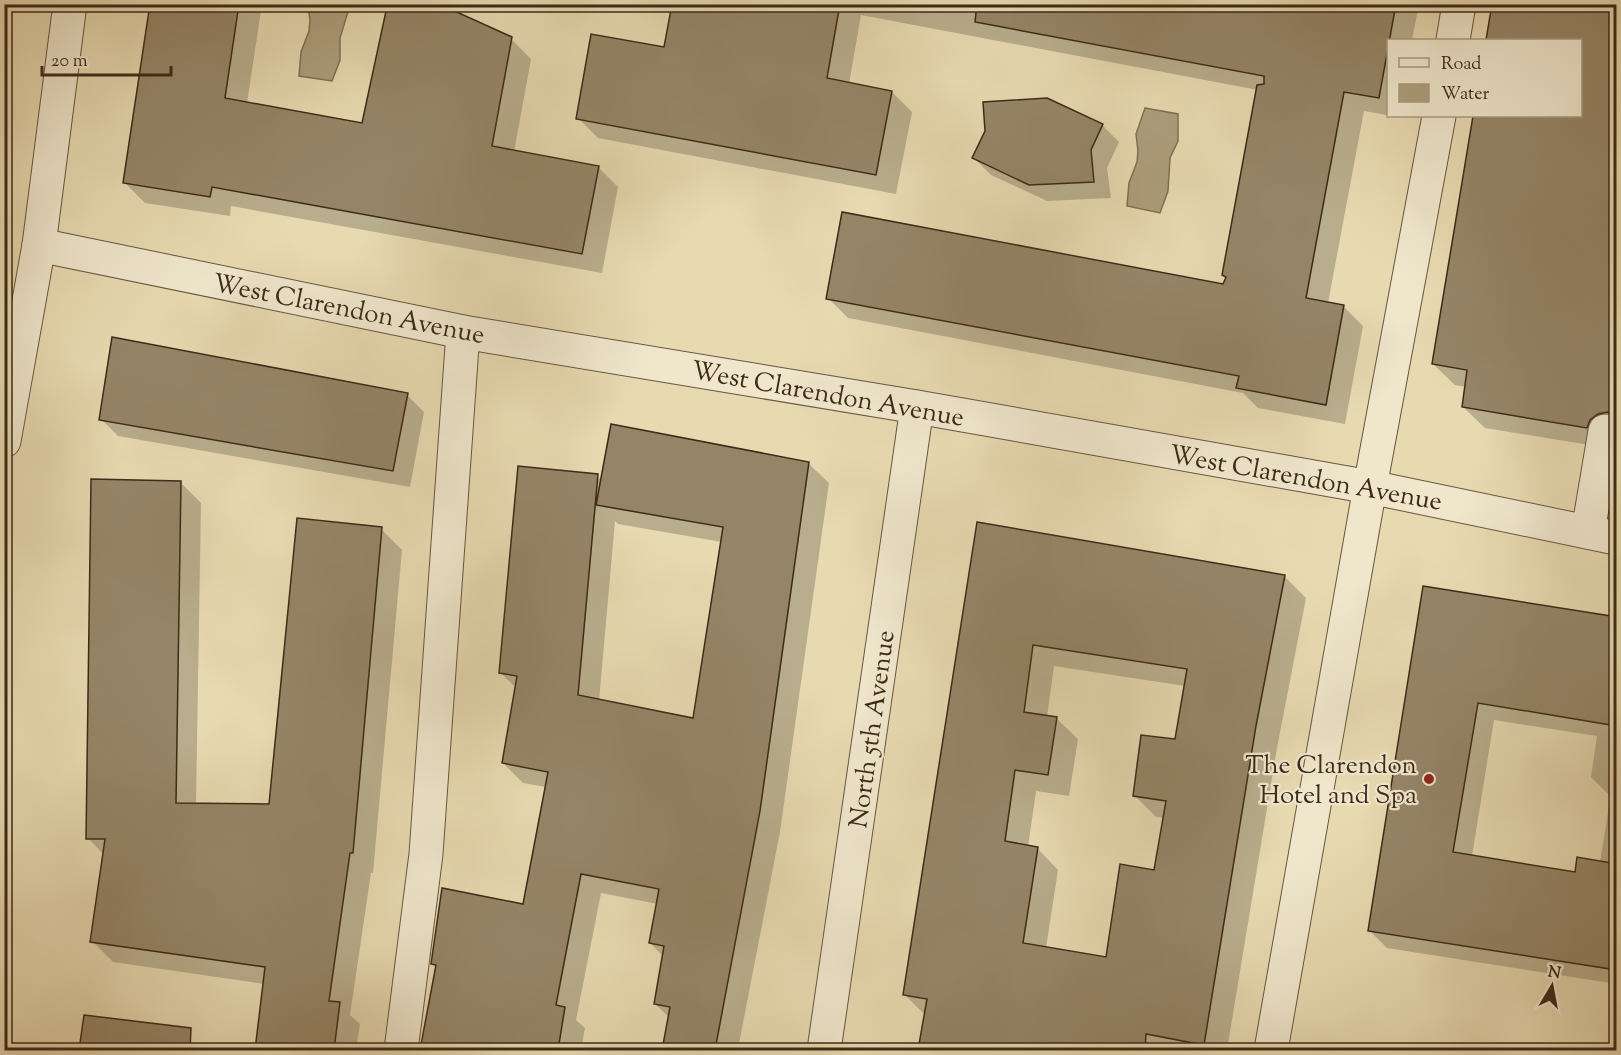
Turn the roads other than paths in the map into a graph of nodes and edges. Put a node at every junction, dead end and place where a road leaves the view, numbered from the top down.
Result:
1 (70, 4) edge
2 (1459, 4) edge
3 (1453, 39) edge
4 (1439, 117) edge
5 (39, 245) junction
6 (463, 332) junction
7 (917, 407) junction
8 (1605, 431) dead end
9 (4, 441) edge
10 (1370, 487) junction
11 (1603, 535) edge
12 (401, 1050) edge
13 (824, 1050) edge
14 (1271, 1050) edge

1 - 5 street
2 - 3 street
4 - 10 street
5 - 6 street, West Clarendon Avenue
5 - 9 street
6 - 7 street, West Clarendon Avenue
6 - 12 street
7 - 10 street, West Clarendon Avenue
7 - 13 street, North 5th Avenue
8 - 11 street
10 - 11 street, West Clarendon Avenue
10 - 14 street

